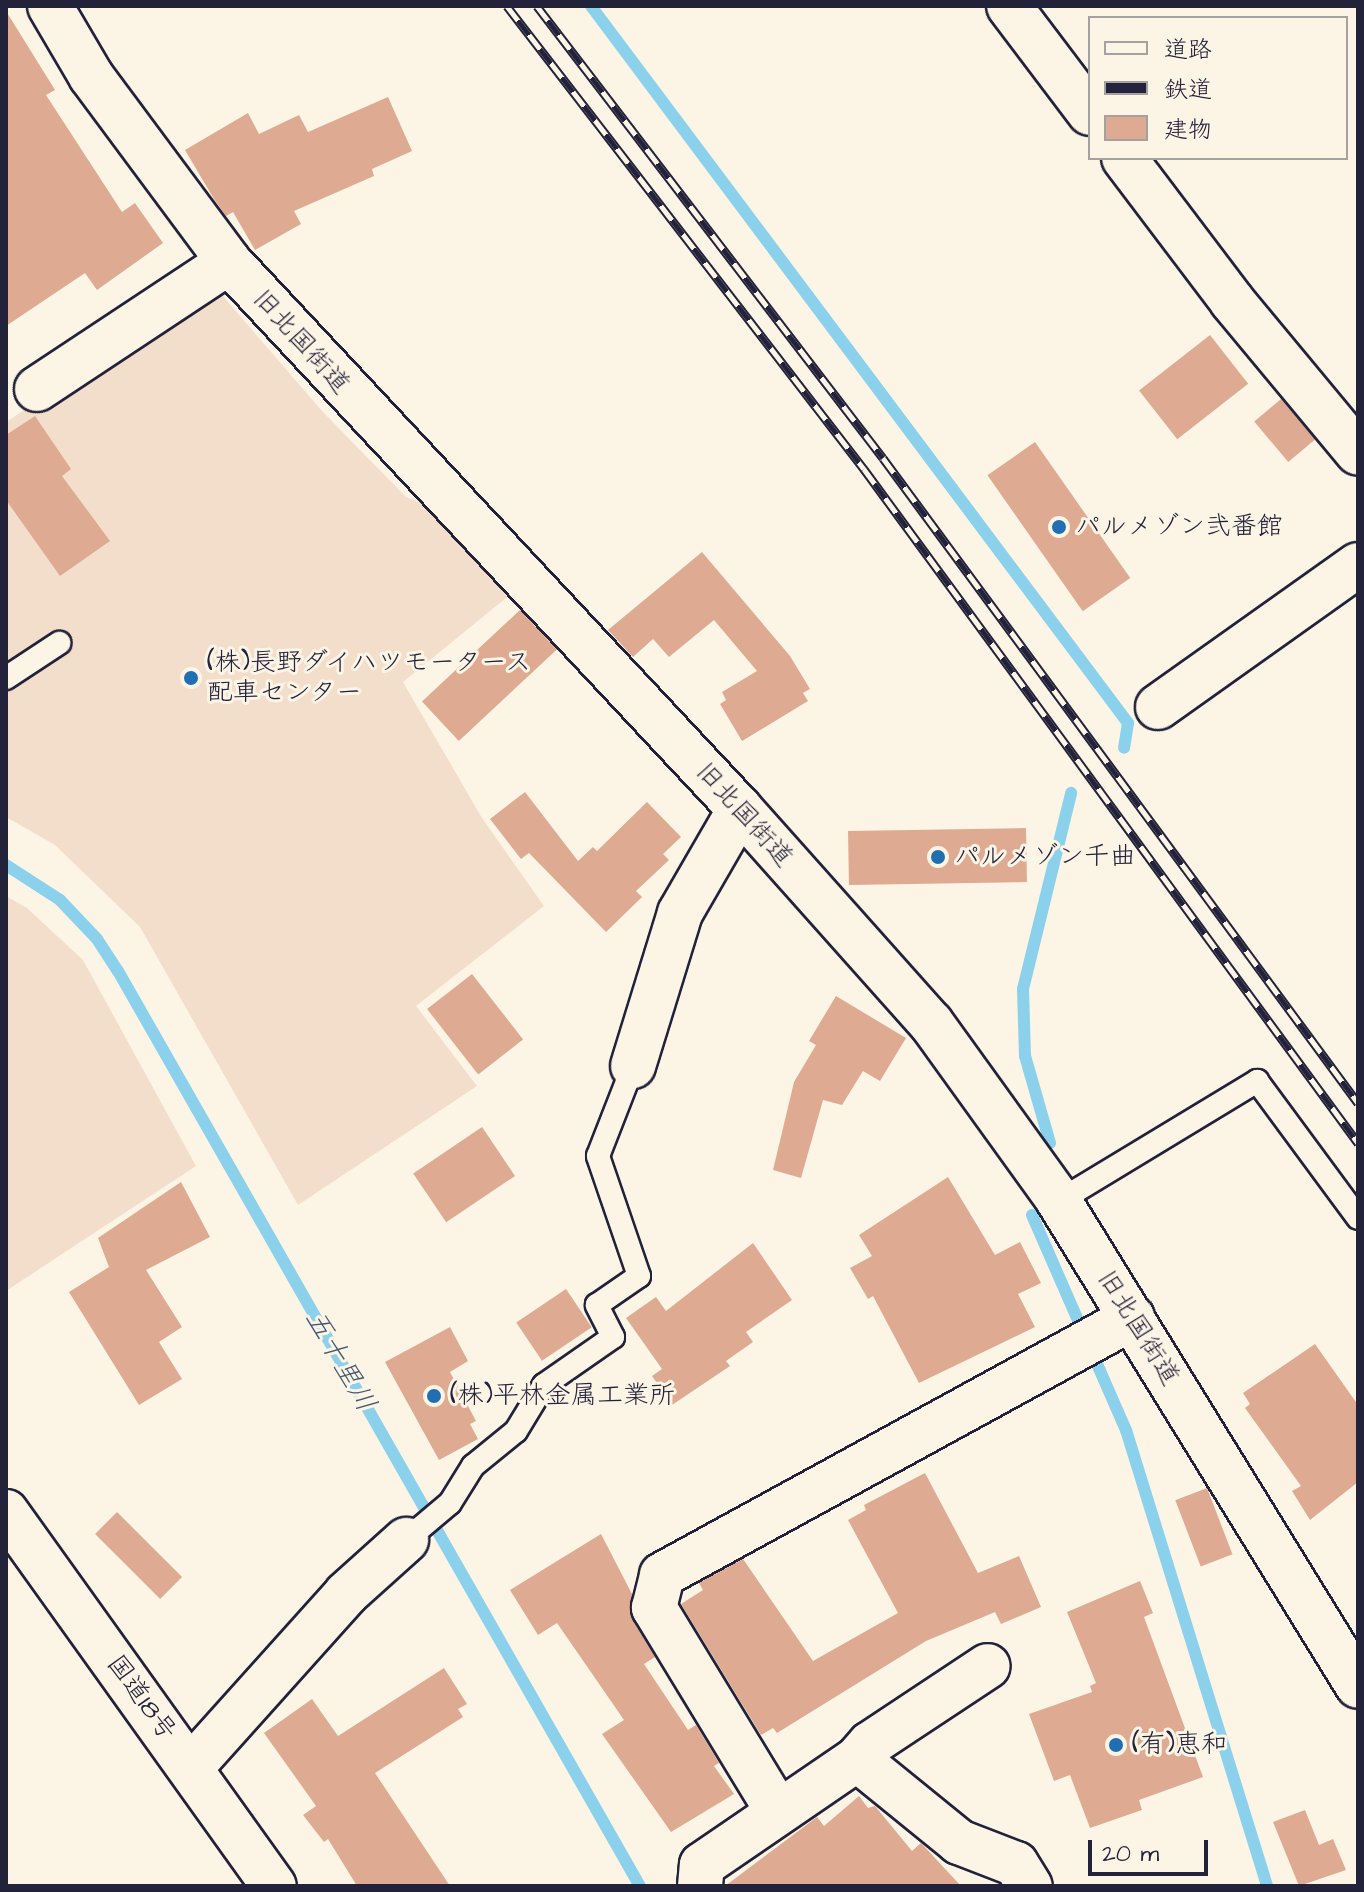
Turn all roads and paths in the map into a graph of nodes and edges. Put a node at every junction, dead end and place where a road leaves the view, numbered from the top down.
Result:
1 (50, 6) edge
2 (1009, 6) edge
3 (1088, 110) edge
4 (1126, 160) edge
5 (229, 262) junction
6 (37, 389) dead end
7 (1358, 453) edge
8 (1358, 565) edge
9 (59, 643) dead end
10 (6, 678) edge
11 (1158, 707) dead end
12 (740, 809) junction
13 (633, 1066) joint
14 (1059, 1201) junction
15 (1358, 1218) edge
16 (1103, 1334) junction
17 (6, 1512) edge
18 (408, 1536) joint
19 (988, 1666) dead end
20 (1358, 1686) edge
21 (857, 1759) junction
22 (191, 1767) junction
23 (777, 1810) junction
24 (274, 1886) edge
25 (700, 1886) edge
26 (1030, 1886) edge

1 - 5 main road, 旧北国街道
2 - 3 main road
4 - 7 main road
5 - 6 main road
5 - 12 main road, 旧北国街道
8 - 11 main road
9 - 10 lane
12 - 13 main road
12 - 14 main road, 旧北国街道
13 - 18 lane
14 - 15 lane
14 - 16 main road, 旧北国街道
16 - 20 main road, 旧北国街道
16 - 23 main road
17 - 22 main road, 国道18号
18 - 22 main road
19 - 21 main road
21 - 23 main road
21 - 26 main road
22 - 24 main road, 国道18号
23 - 25 main road

